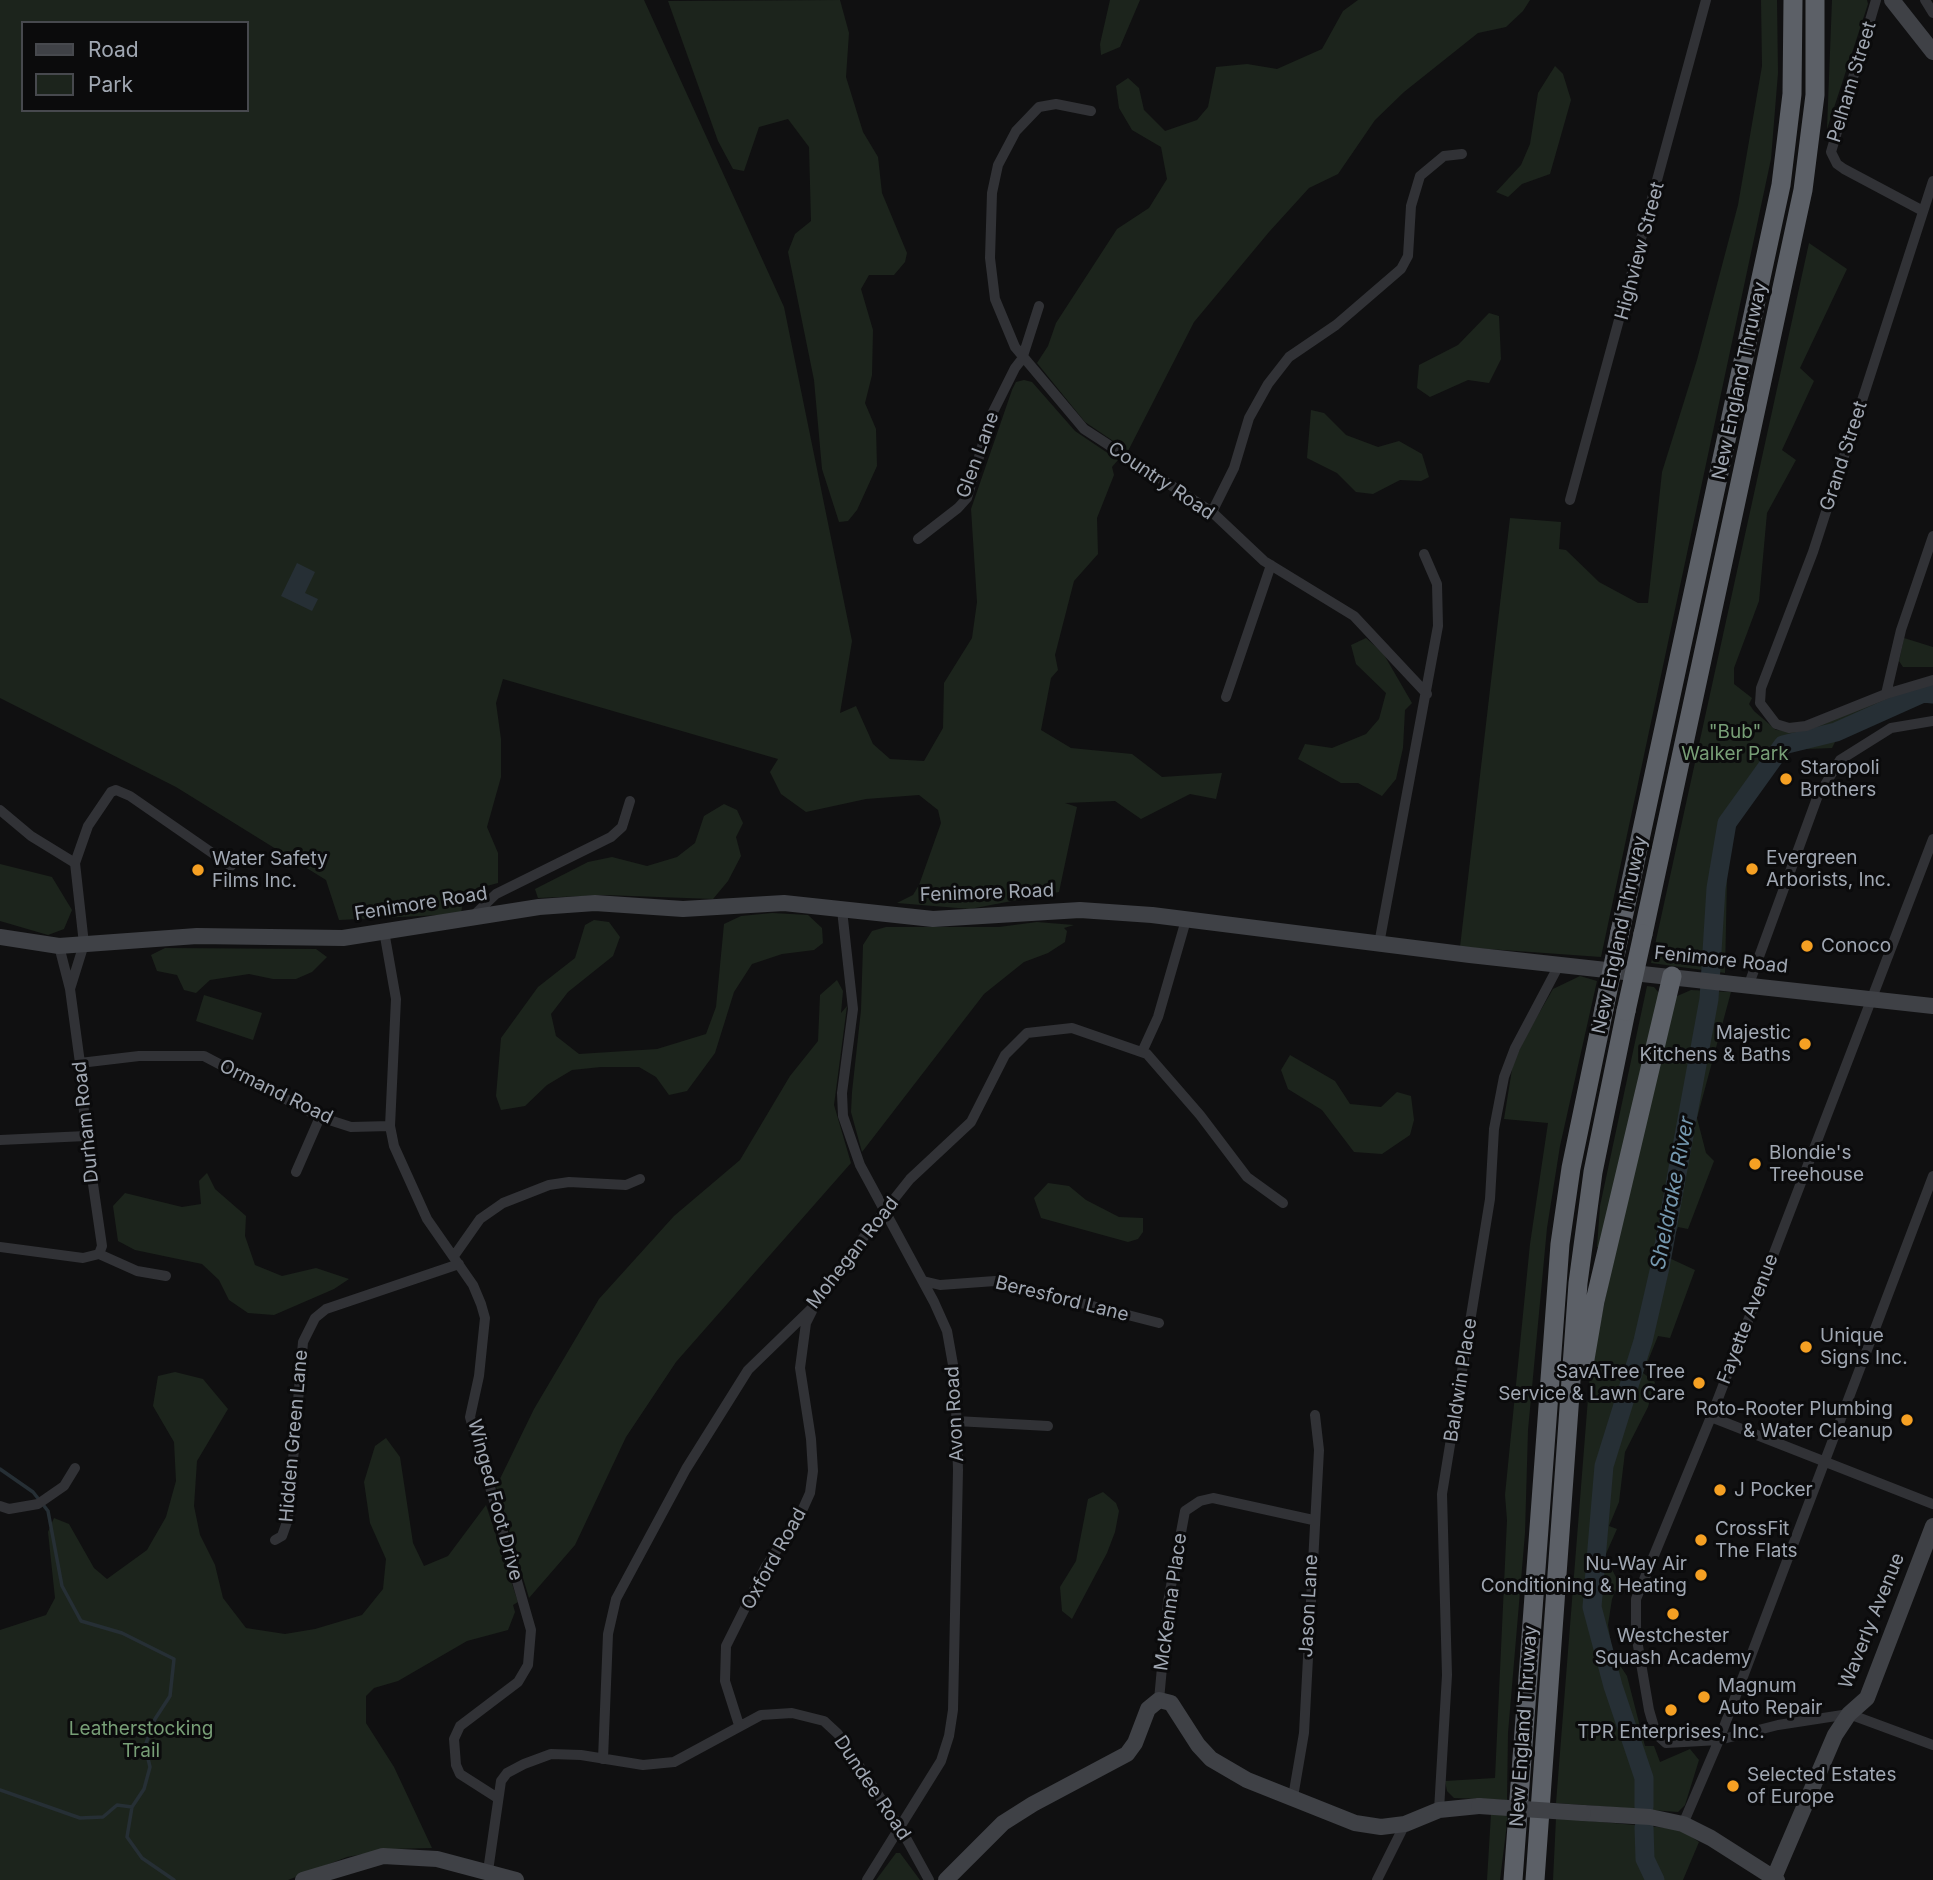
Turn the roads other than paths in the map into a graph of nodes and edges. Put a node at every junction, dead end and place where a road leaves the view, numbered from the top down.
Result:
1 (1706, 0) edge
2 (1793, 0) edge
3 (1815, 0) edge
4 (1876, 0) edge
5 (1892, 0) edge
6 (1925, 0) edge
7 (1933, 13) edge
8 (1933, 52) edge
9 (1091, 111) dead end
10 (1462, 154) dead end
11 (1933, 181) edge
12 (1923, 211) junction
13 (1039, 306) dead end
14 (1022, 359) junction
15 (1570, 500) dead end
16 (1212, 512) junction
17 (1933, 536) edge
18 (918, 539) dead end
19 (1424, 554) dead end
20 (1271, 565) junction
21 (1933, 680) edge
22 (1427, 694) junction
23 (1886, 694) junction
24 (1226, 696) dead end
25 (1933, 721) edge
26 (630, 801) dead end
27 (0, 810) edge
28 (1933, 839) edge
29 (75, 863) junction
30 (230, 866) dead end
31 (842, 910) junction
32 (471, 918) junction
33 (1186, 920) junction
34 (384, 931) junction
35 (0, 937) edge
36 (84, 944) junction
37 (1379, 944) junction
38 (59, 946) junction
39 (1559, 965) junction
40 (1672, 976) junction
41 (1749, 984) junction
42 (70, 989) junction
43 (1870, 998) junction
44 (1933, 1006) edge
45 (1142, 1052) junction
46 (79, 1063) junction
47 (320, 1116) junction
48 (390, 1126) junction
49 (86, 1136) junction
50 (0, 1140) edge
51 (296, 1171) dead end
52 (1933, 1176) edge
53 (640, 1180) dead end
54 (1283, 1203) dead end
55 (885, 1213) junction
56 (0, 1247) edge
57 (99, 1254) junction
58 (456, 1260) junction
59 (166, 1276) dead end
60 (923, 1281) junction
61 (814, 1306) junction
62 (1158, 1323) dead end
63 (1315, 1415) dead end
64 (1711, 1418) junction
65 (956, 1421) junction
66 (1048, 1426) dead end
67 (1823, 1461) junction
68 (75, 1468) dead end
69 (1562, 1504) junction
70 (1933, 1504) edge
71 (0, 1506) edge
72 (1313, 1520) junction
73 (1933, 1526) edge
74 (275, 1540) dead end
75 (1159, 1700) junction
76 (1849, 1713) junction
77 (739, 1725) junction
78 (1719, 1740) junction
79 (1933, 1745) edge
80 (603, 1759) junction
81 (496, 1797) junction
82 (1293, 1797) junction
83 (1439, 1810) junction
84 (1405, 1824) junction
85 (1683, 1824) junction
86 (901, 1829) junction
87 (488, 1871) junction
88 (303, 1880) edge
89 (516, 1880) edge
90 (867, 1880) edge
91 (929, 1880) edge
92 (946, 1880) edge
93 (1377, 1880) edge
94 (1513, 1880) edge
95 (1535, 1880) edge
96 (1774, 1880) edge

1 - 15 street, Highview Street
2 - 94 highway, New England Thruway, bridge
3 - 69 highway, New England Thruway, bridge
4 - 12 street, Pelham Street
5 - 8 street
6 - 7 street
9 - 14 street, Country Road
10 - 16 street
11 - 12 street, Grand Street
12 - 23 street, Grand Street
13 - 14 street, Glen Lane
14 - 16 street, Country Road
14 - 18 street, Glen Lane
16 - 20 street, Country Road
17 - 23 street
19 - 22 street
20 - 22 street, Country Road
20 - 24 street
21 - 23 street
22 - 37 street
25 - 41 street
26 - 32 street
27 - 29 street
28 - 43 street, Fayette Avenue
29 - 30 street
29 - 36 street
31 - 32 street, Fenimore Road
31 - 33 street, Fenimore Road
31 - 55 street, Avon Road
32 - 34 street, Fenimore Road
33 - 37 street, Fenimore Road
33 - 45 street
34 - 36 street, Fenimore Road
34 - 48 street, Winged Foot Drive
35 - 38 street, Fenimore Road
36 - 38 street, Fenimore Road
36 - 42 street, Durham Road
37 - 39 street, Fenimore Road
38 - 42 street, Durham Road
39 - 40 street, Fenimore Road
39 - 83 street, Baldwin Place
40 - 41 street, Fenimore Road
40 - 69 highway
41 - 43 street, Fenimore Road
42 - 46 street, Durham Road
43 - 44 street, Fenimore Road
43 - 64 street, Fayette Avenue
45 - 54 street
45 - 55 street, Mohegan Road
46 - 47 street, Ormand Road
46 - 49 street, Durham Road
47 - 48 street, Ormand Road
47 - 51 street
48 - 58 street, Winged Foot Drive
49 - 50 street
49 - 57 street, Durham Road
52 - 67 street
53 - 58 street
55 - 60 street, Avon Road
55 - 61 street, Mohegan Road
56 - 57 street
57 - 59 street
58 - 74 street, Hidden Green Lane
58 - 81 street, Winged Foot Drive
60 - 62 street, Beresford Lane
60 - 65 street, Avon Road
61 - 77 street, Oxford Road
61 - 80 street, Mohegan Road
63 - 72 street, Jason Lane
64 - 67 street
64 - 78 street, Fayette Avenue
65 - 66 street
65 - 86 street, Avon Road
67 - 70 street
67 - 78 street
68 - 71 street
69 - 95 highway, New England Thruway
72 - 75 street, McKenna Place
72 - 82 street, Jason Lane
73 - 76 street, Waverly Avenue
75 - 82 street
75 - 92 street
76 - 78 street, Fayette Avenue
76 - 79 street
76 - 96 street, Waverly Avenue
77 - 80 street, Dundee Road
77 - 86 street, Dundee Road
78 - 85 street
80 - 81 street, Dundee Road
81 - 87 street
82 - 84 street
83 - 84 street
83 - 85 street, bridge
84 - 93 street
85 - 96 street
86 - 90 street, Avon Road
86 - 91 street, Dundee Road
87 - 88 street
87 - 89 street

